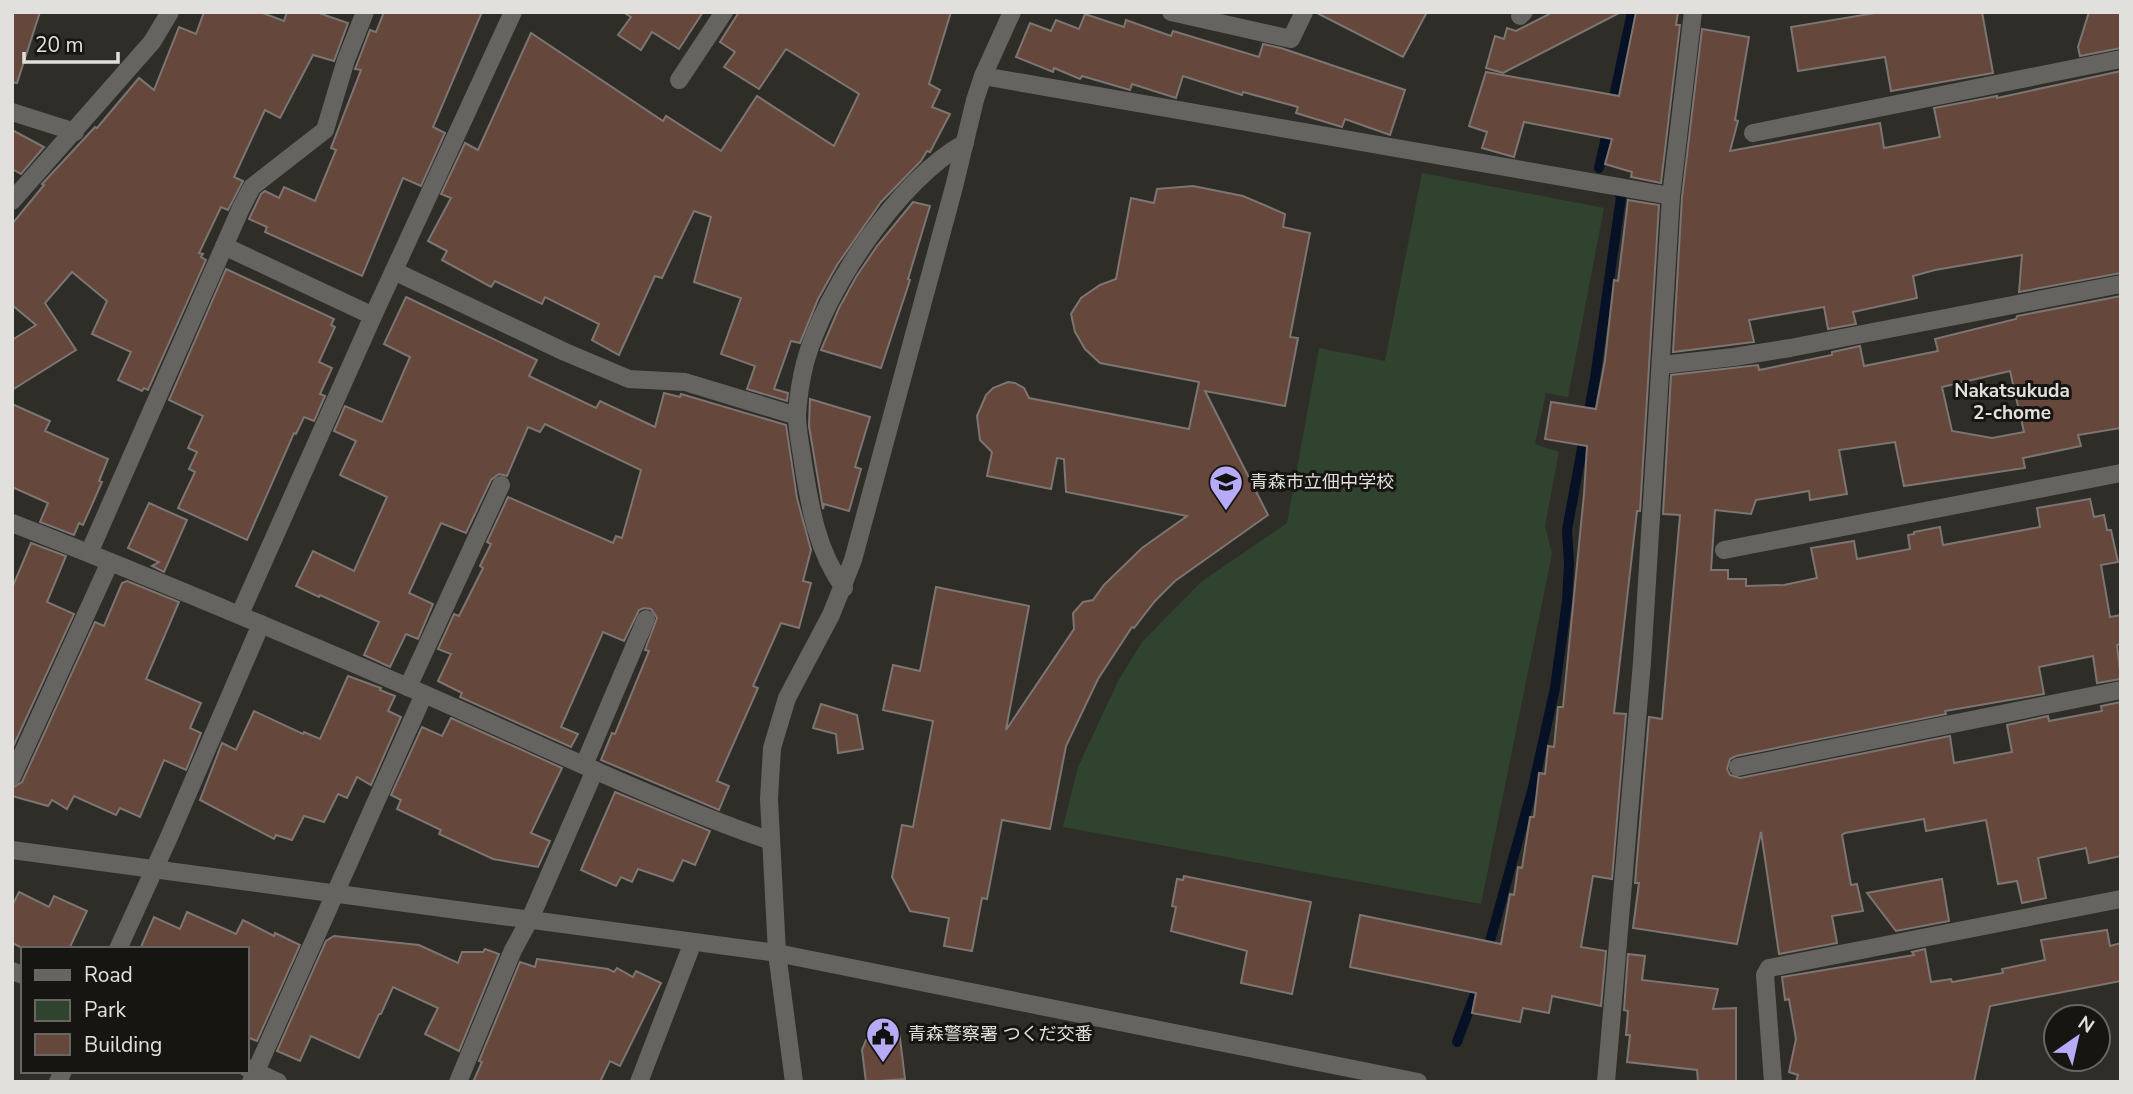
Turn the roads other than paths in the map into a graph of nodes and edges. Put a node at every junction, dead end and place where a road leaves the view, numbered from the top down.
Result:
1 (170, 12) edge
2 (365, 12) edge
3 (513, 12) edge
4 (724, 12) edge
5 (1013, 12) edge
6 (1171, 12) edge
7 (1304, 12) edge
8 (1693, 12) edge
9 (2121, 59) edge
10 (983, 76) junction
11 (679, 80) dead end
12 (12, 111) edge
13 (75, 132) junction
14 (1754, 133) dead end
15 (965, 144) junction
16 (1671, 196) junction
17 (12, 201) edge
18 (224, 246) junction
19 (394, 271) junction
20 (2121, 284) edge
21 (373, 316) junction
22 (1662, 365) junction
23 (797, 416) junction
24 (2121, 473) edge
25 (501, 485) dead end
26 (12, 523) edge
27 (1724, 550) dead end
28 (89, 553) junction
29 (110, 562) junction
30 (844, 588) junction
31 (240, 614) junction
32 (646, 619) dead end
33 (261, 624) junction
34 (2121, 690) edge
35 (416, 691) junction
36 (1738, 767) dead end
37 (590, 768) junction
38 (12, 777) edge
39 (771, 841) junction
40 (12, 850) edge
41 (153, 869) junction
42 (337, 893) junction
43 (2121, 899) edge
44 (530, 919) junction
45 (693, 942) junction
46 (119, 947) edge
47 (777, 953) junction
48 (251, 1074) edge
49 (278, 1082) edge
50 (458, 1082) edge
51 (639, 1082) edge
52 (794, 1082) edge
53 (1418, 1082) edge
54 (1606, 1082) edge
55 (1773, 1082) edge

1 - 13 street
2 - 18 street
3 - 19 street
4 - 11 street
5 - 10 street
6 - 7 street
8 - 16 street
9 - 14 street
10 - 15 street
10 - 16 street
12 - 13 street
13 - 17 street
15 - 23 street
15 - 30 street
16 - 22 street
18 - 21 street
18 - 28 street
19 - 21 street
19 - 23 street
20 - 22 street
21 - 31 street
22 - 54 street
23 - 30 street
24 - 27 street
25 - 35 street
26 - 28 street
28 - 29 street
29 - 31 street
29 - 38 street
30 - 39 street
31 - 33 street
32 - 37 street
33 - 35 street
33 - 41 street
34 - 36 street
35 - 37 street
35 - 42 street
37 - 39 street
37 - 44 street
39 - 47 street
40 - 41 street
41 - 42 street
41 - 46 street
42 - 44 street
42 - 48 street
43 - 55 street
44 - 45 street
44 - 50 street
45 - 47 street
45 - 51 street
47 - 52 street
47 - 53 street
48 - 49 street

